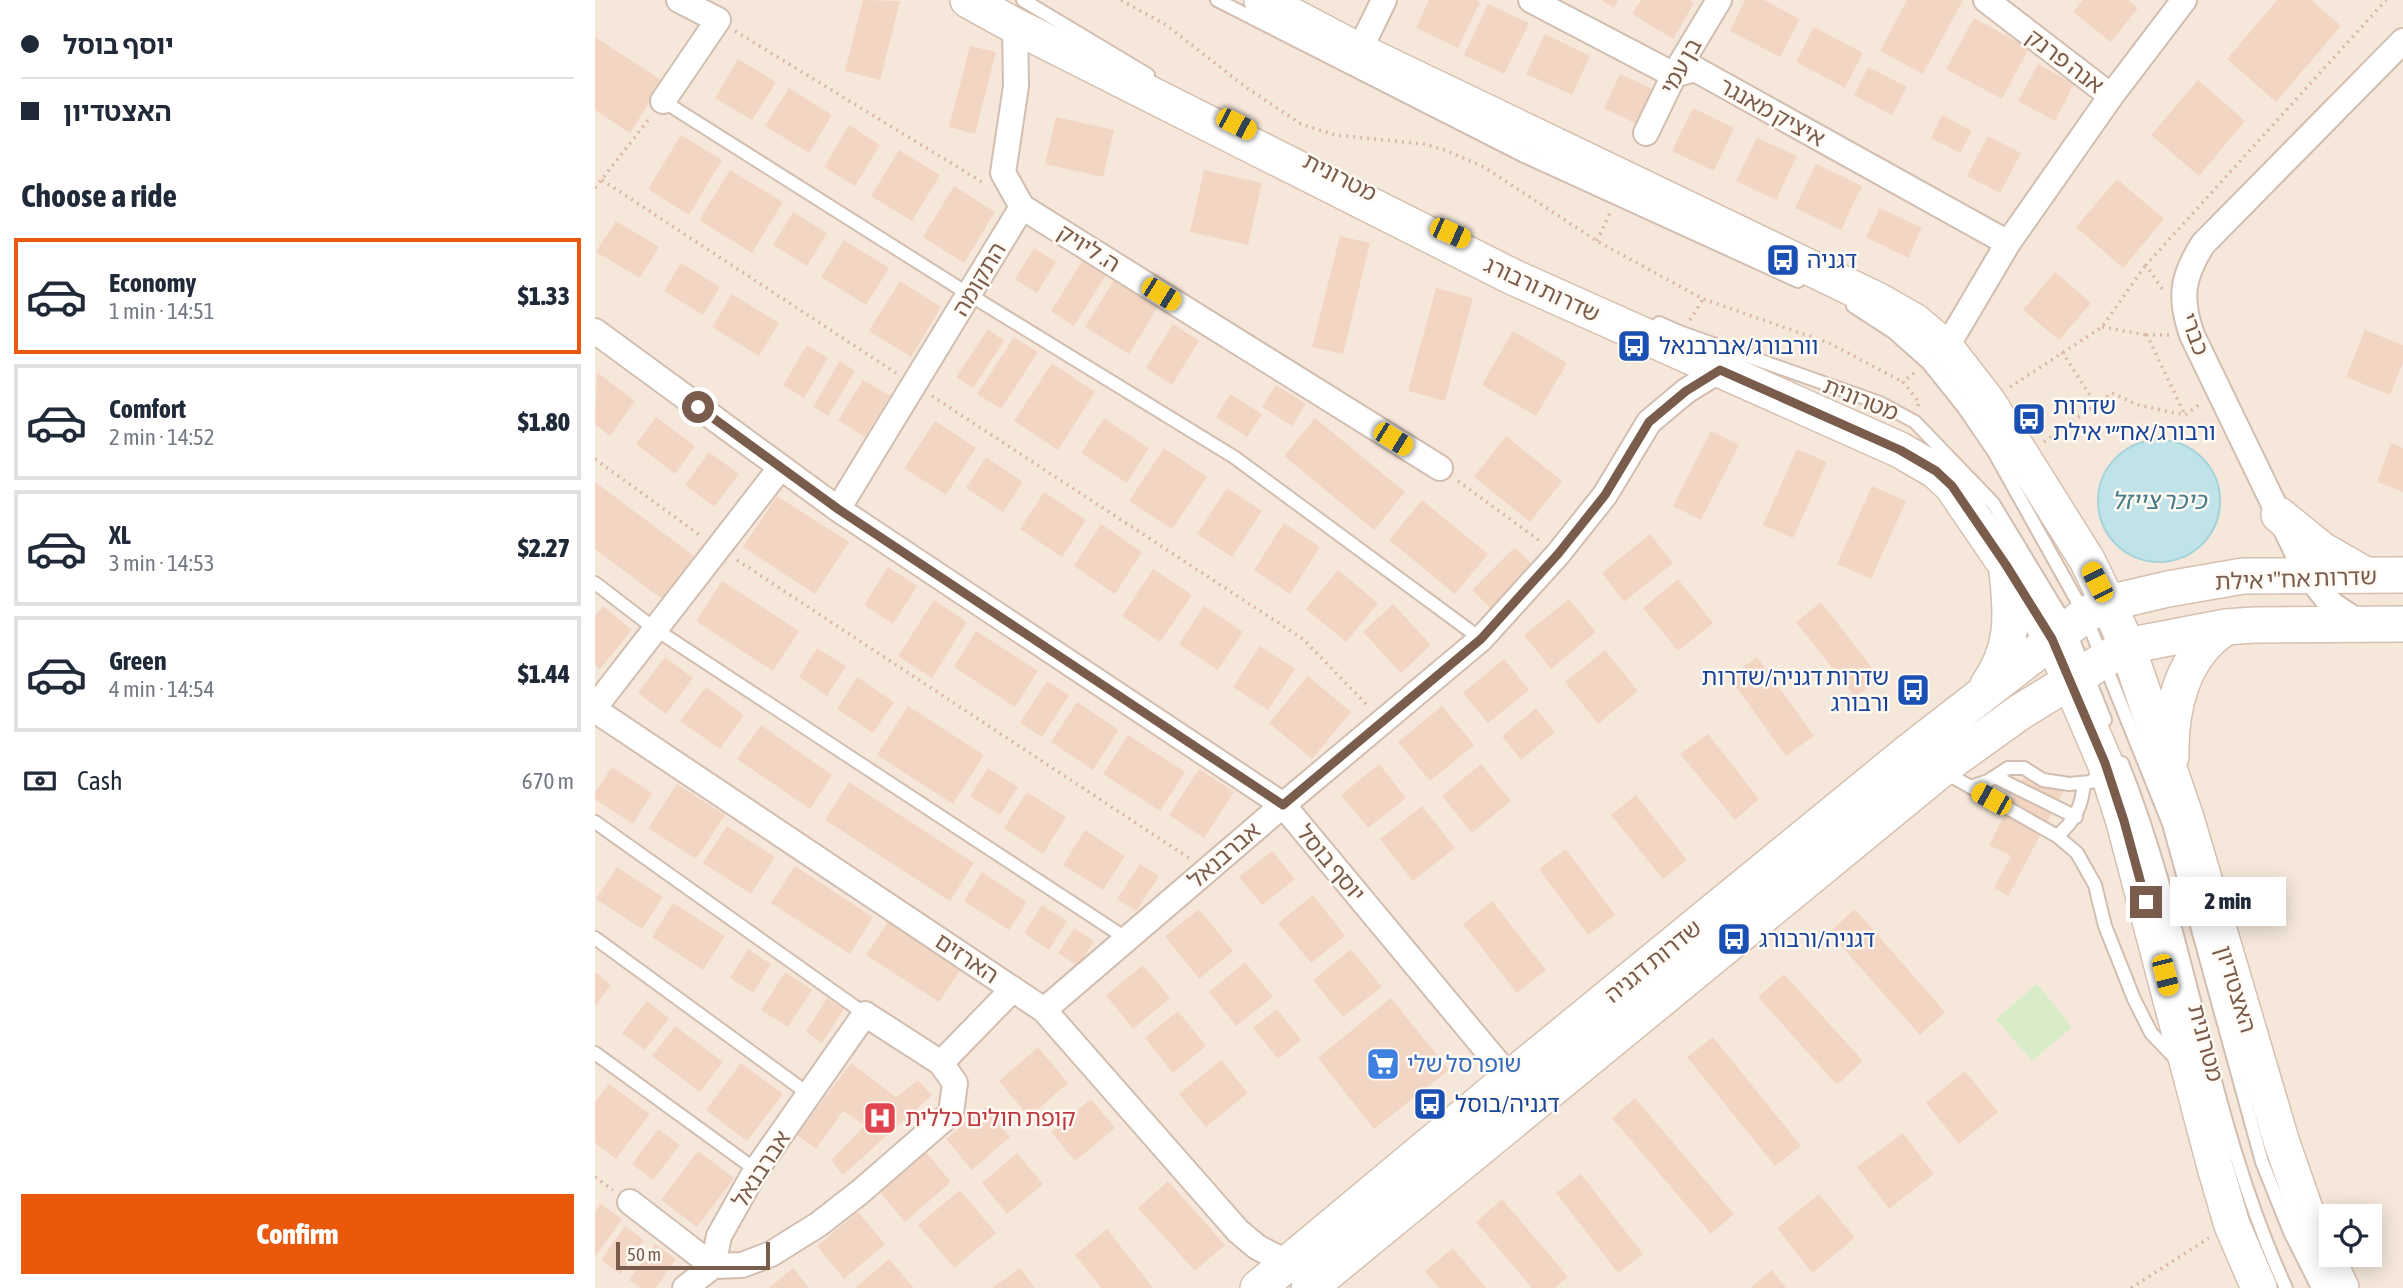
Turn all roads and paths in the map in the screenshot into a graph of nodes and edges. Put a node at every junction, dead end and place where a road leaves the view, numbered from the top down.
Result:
1 (679, 0) edge
2 (968, 0) edge
3 (1121, 0) edge
4 (1217, 0) edge
5 (1262, 0) edge
6 (1384, 0) edge
7 (1531, 0) edge
8 (1719, 0) edge
9 (1986, 0) edge
10 (2184, 0) edge
11 (1019, 13) edge
12 (718, 20) junction
13 (2403, 41) edge
14 (1359, 51) junction
15 (1674, 75) junction
16 (1155, 79) dead end
17 (1178, 93) dead end
18 (2111, 96) junction
19 (663, 101) junction
20 (1646, 133) dead end
21 (602, 180) junction
22 (987, 185) dead end
23 (595, 187) edge
24 (1617, 198) junction
25 (1022, 207) junction
26 (1597, 241) junction
27 (1475, 243) dead end
28 (2008, 243) junction
29 (2146, 265) dead end
30 (1807, 285) dead end
31 (970, 295) junction
32 (1703, 299) junction
33 (1845, 303) dead end
34 (1646, 317) dead end
35 (2102, 327) junction
36 (595, 331) edge
37 (1682, 333) junction
38 (2192, 334) junction
39 (2147, 335) junction
40 (2062, 352) junction
41 (1937, 355) junction
42 (1720, 370) junction
43 (1903, 382) junction
44 (915, 385) junction
45 (2219, 390) junction
46 (1988, 402) junction
47 (2097, 406) junction
48 (2185, 415) junction
49 (1915, 422) junction
50 (2022, 457) junction
51 (595, 459) edge
52 (781, 467) junction
53 (1440, 468) joint
54 (838, 509) junction
55 (2283, 522) junction
56 (718, 548) junction
57 (1558, 554) junction
58 (2087, 560) junction
59 (2006, 565) junction
60 (2308, 575) junction
61 (2365, 575) junction
62 (2403, 575) edge
63 (2243, 576) junction
64 (595, 583) edge
65 (2168, 589) junction
66 (2078, 621) junction
67 (2361, 624) junction
68 (2403, 624) edge
69 (2226, 627) junction
70 (655, 629) junction
71 (1481, 639) junction
72 (2096, 665) junction
73 (1982, 694) junction
74 (595, 708) edge
75 (2020, 712) junction
76 (1383, 722) junction
77 (2101, 751) junction
78 (1959, 775) junction
79 (2172, 775) junction
80 (1995, 777) junction
81 (1283, 805) junction
82 (2076, 817) junction
83 (595, 822) edge
84 (2057, 836) junction
85 (1207, 870) junction
86 (595, 938) edge
87 (1127, 939) junction
88 (1013, 989) junction
89 (1044, 1010) junction
90 (865, 1014) junction
91 (595, 1053) edge
92 (941, 1063) junction
93 (2187, 1067) junction
94 (1510, 1078) junction
95 (810, 1095) junction
96 (756, 1170) junction
97 (630, 1202) dead end
98 (2232, 1225) junction
99 (713, 1266) junction
100 (1299, 1275) edge
101 (685, 1288) edge
102 (1258, 1288) edge
103 (2131, 1288) edge
104 (2259, 1288) edge
105 (2286, 1288) edge
106 (2318, 1288) edge
107 (2341, 1288) edge

1 - 12 street
2 - 11 main road, שדרות ורבורג
3 - 26 path
4 - 24 lane
5 - 14 main road, שדרות ורבורג
6 - 14 street
7 - 15 street, איציק מאנגר
8 - 15 street, בן עמי
9 - 18 street, אנה פרנק
10 - 18 street
11 - 16 lane
11 - 25 street
11 - 42 main road, שדרות ורבורג
12 - 19 street
12 - 22 path
13 - 38 street, כברי
14 - 41 main road, שדרות ורבורג
15 - 20 street, בן עמי
15 - 28 street, איציק מאנגר
17 - 27 lane, מטרונית
18 - 28 street
19 - 21 path
19 - 31 lane
21 - 23 path
21 - 44 path
24 - 26 path
24 - 30 lane
25 - 31 street, התקומה
25 - 53 street, ה. ליויק
26 - 32 path
28 - 41 street
29 - 35 path
31 - 44 street, התקומה
31 - 71 lane
32 - 37 path
32 - 43 path
33 - 41 lane
34 - 37 lane, מטרונית
35 - 39 path
35 - 40 path
36 - 52 street, יוסף בוסל
37 - 49 lane, מטרונית
38 - 39 path
38 - 45 street, כברי
39 - 48 path
40 - 46 path
40 - 47 path
41 - 43 path
41 - 46 main road, שדרות ורבורג
41 - 66 lane
42 - 57 street, אברבנאל
42 - 59 main road, שדרות ורבורג
43 - 49 path
44 - 54 street, התקומה
44 - 76 path
45 - 48 path
45 - 55 street, כברי
46 - 50 main road, שדרות ורבורג
47 - 48 path
47 - 50 path
49 - 66 lane, מטרונית
50 - 58 main road, שדרות ורבורג
51 - 56 path
52 - 54 street, יוסף בוסל
52 - 56 street
53 - 57 path
54 - 81 street, יוסף בוסל
55 - 60 street, כברי
55 - 61 main road
55 - 63 main road
56 - 70 street
56 - 85 path
57 - 71 street, אברבנאל
58 - 65 main road
58 - 66 main road, שדרות ורבורג
59 - 66 main road, שדרות ורבורג
59 - 73 main road
60 - 61 main road, שדרות אח"י אילת
60 - 63 main road, שדרות אח"י אילת
60 - 67 street, כברי
61 - 62 main road, שדרות אח"י אילת
63 - 65 main road, שדרות אח"י אילת
64 - 70 lane
65 - 66 main road, שדרות אח"י אילת
66 - 72 main road, שדרות ורבורג
66 - 72 main road, שדרות ורבורג
66 - 73 main road, שדרות דגניה
67 - 68 main road, שדרות אח"י אילת
67 - 69 main road, שדרות אח"י אילת
69 - 72 main road, שדרות אח"י אילת
69 - 79 main road
70 - 74 street
70 - 87 lane
71 - 76 street, אברבנאל
72 - 75 main road, שדרות דגניה
72 - 77 main road
72 - 79 main road, האצטדיון
72 - 106 lane, מטרונית
73 - 94 main road, שדרות דגניה
74 - 88 street, הארזים
75 - 77 main road
75 - 78 main road, שדרות דגניה
76 - 81 street, אברבנאל
77 - 80 lane
77 - 82 lane
77 - 93 main road
77 - 105 lane, מטרונית
78 - 80 lane
78 - 84 lane
78 - 100 main road, שדרות דגניה
79 - 107 main road, האצטדיון
80 - 82 lane
81 - 85 street, אברבנאל
81 - 94 street, יוסף בוסל
82 - 84 lane
83 - 90 lane
84 - 93 lane
85 - 87 street, אברבנאל
86 - 95 lane
87 - 89 street, אברבנאל
88 - 89 street, הארזים
88 - 92 street
89 - 100 street, הארזים
90 - 92 street
90 - 95 street, אברבנאל
91 - 96 lane
92 - 99 street
93 - 98 main road
94 - 100 main road, שדרות דגניה
95 - 96 street, אברבנאל
96 - 99 street, אברבנאל
97 - 99 street
98 - 103 path
98 - 104 main road
99 - 101 street
100 - 102 main road, שדרות דגניה

